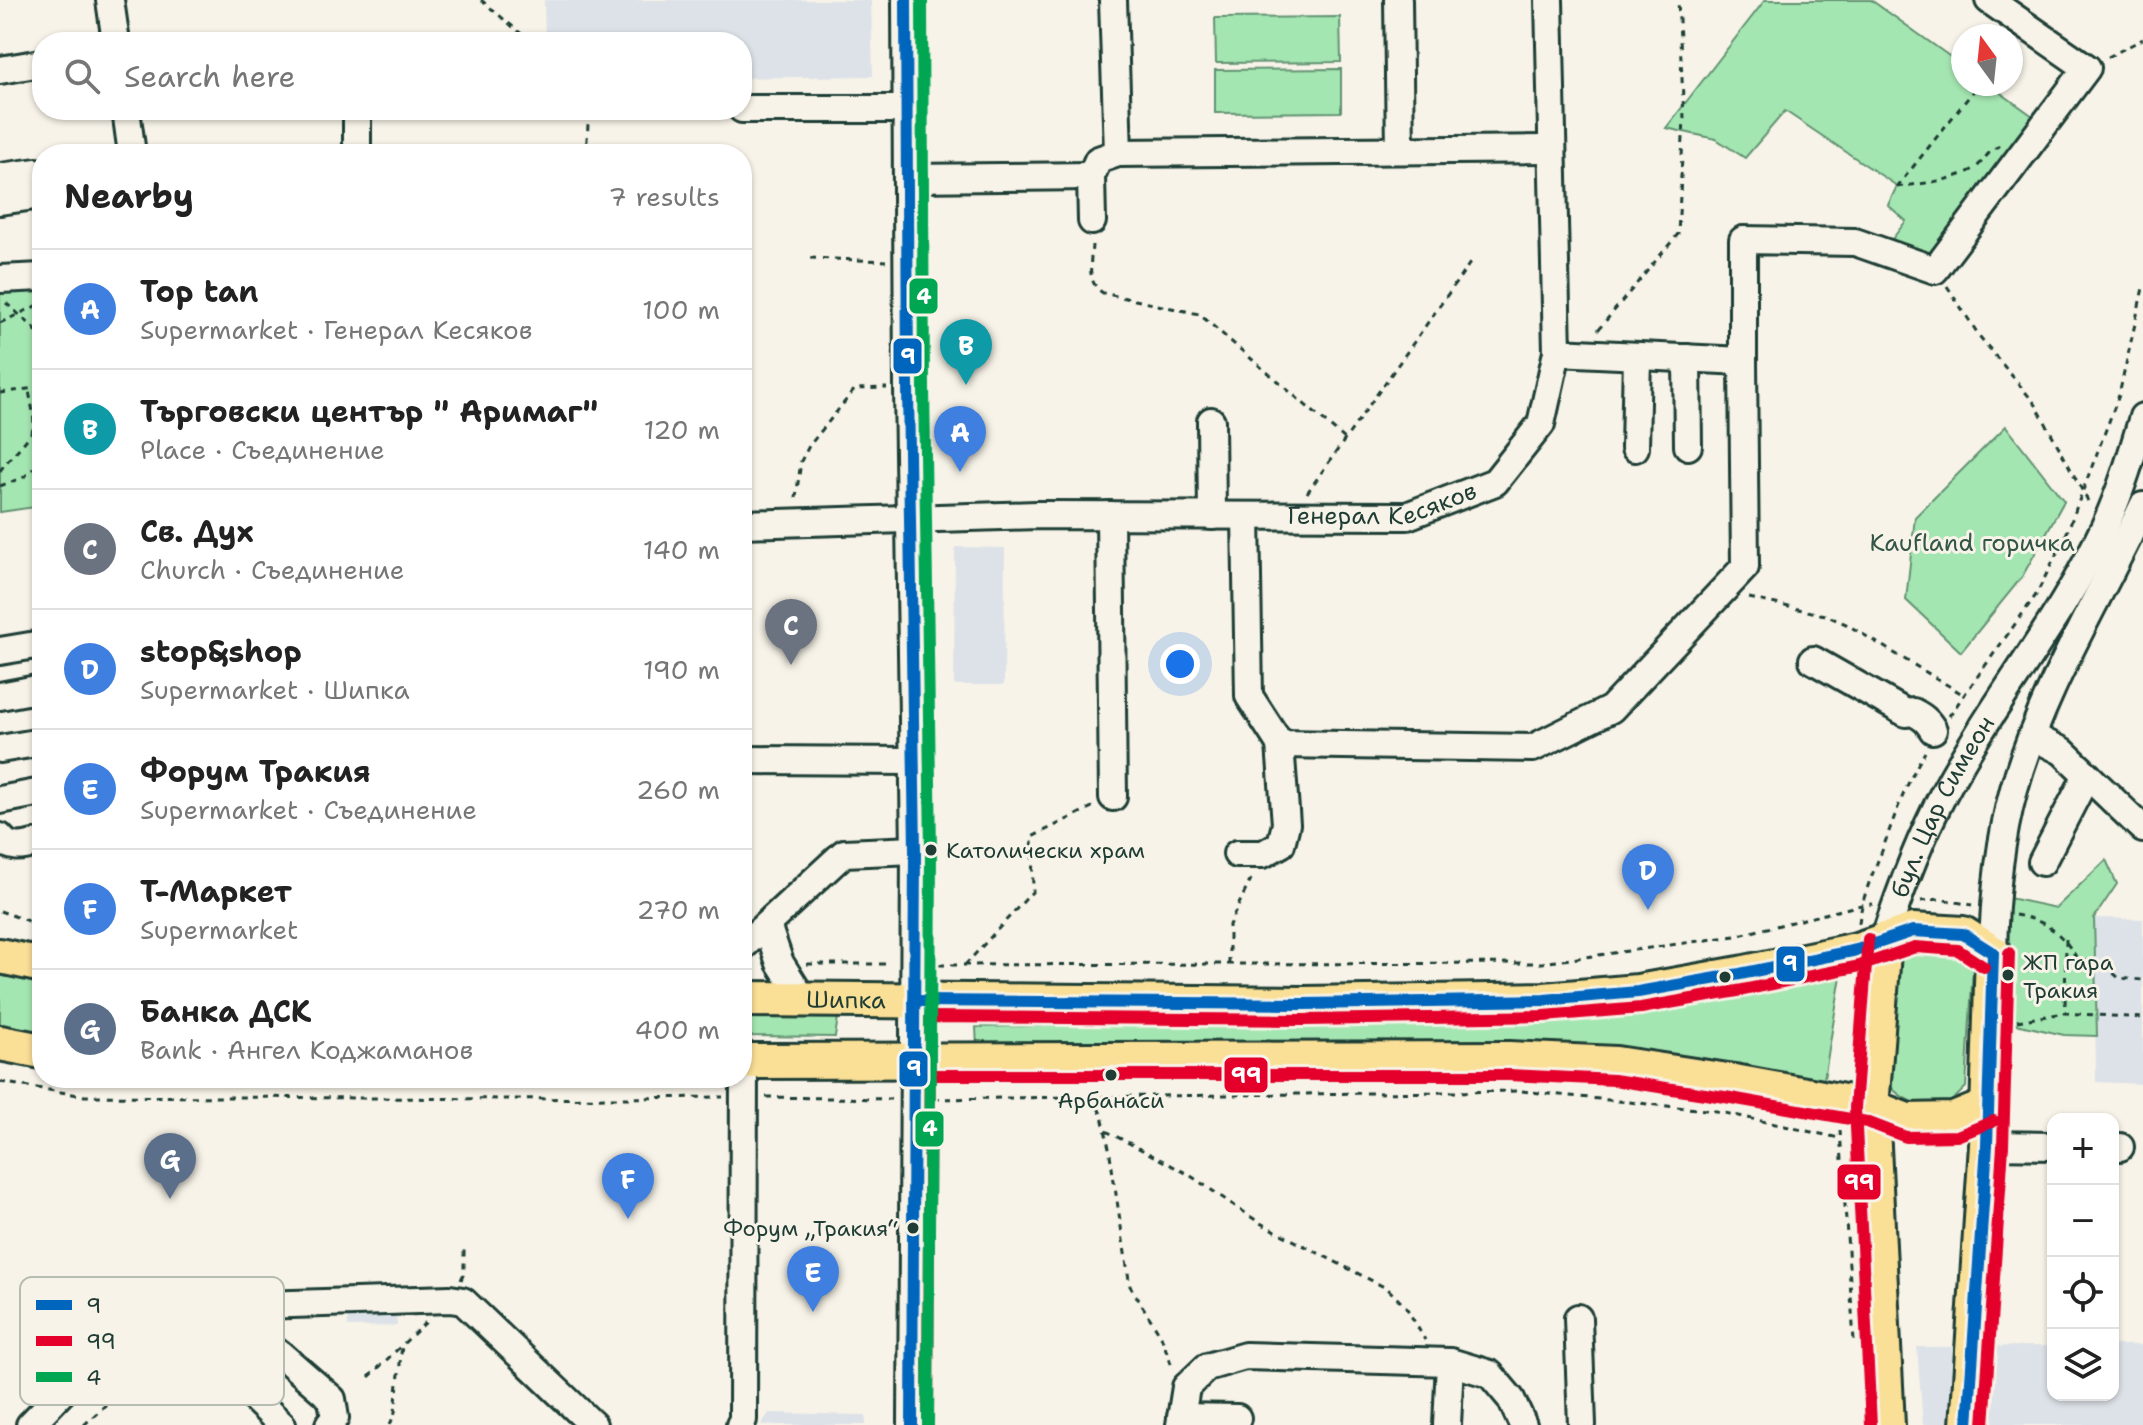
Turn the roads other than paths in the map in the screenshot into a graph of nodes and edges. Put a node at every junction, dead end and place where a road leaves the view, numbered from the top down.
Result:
1 (110, 0) edge
2 (906, 0) edge
3 (1113, 0) edge
4 (1398, 0) edge
5 (1549, 0) edge
6 (1989, 0) edge
7 (115, 32) edge
8 (32, 65) edge
9 (0, 70) edge
10 (752, 109) edge
11 (906, 109) junction
12 (127, 120) edge
13 (357, 120) edge
14 (131, 144) edge
15 (357, 144) edge
16 (1552, 149) junction
17 (1400, 150) junction
18 (1118, 153) junction
19 (1091, 176) junction
20 (0, 177) edge
21 (907, 178) junction
22 (32, 182) edge
23 (32, 186) edge
24 (0, 201) edge
25 (1092, 221) road end
26 (32, 277) edge
27 (0, 279) edge
28 (1557, 352) junction
29 (1637, 356) junction
30 (1687, 358) junction
31 (1743, 361) junction
32 (2143, 417) edge
33 (1211, 421) dead end
34 (1688, 446) dead end
35 (1635, 448) dead end
36 (2143, 506) edge
37 (1110, 515) junction
38 (1212, 516) junction
39 (1246, 516) junction
40 (910, 519) junction
41 (752, 524) edge
42 (2089, 557) junction
43 (2114, 568) junction
44 (32, 644) edge
45 (1, 646) edge
46 (1813, 660) dead end
47 (32, 688) edge
48 (0, 696) edge
49 (2032, 736) junction
50 (32, 744) edge
51 (1280, 744) junction
52 (0, 749) edge
53 (1969, 750) junction
54 (752, 760) edge
55 (913, 761) junction
56 (2087, 775) junction
57 (32, 794) edge
58 (1113, 797) road end
59 (0, 800) edge
60 (2143, 829) edge
61 (0, 837) edge
62 (32, 844) edge
63 (915, 850) junction
64 (1250, 854) road end
65 (2042, 862) dead end
66 (767, 925) junction
67 (752, 938) edge
68 (1884, 940) junction
69 (1993, 953) junction
70 (1, 955) edge
71 (32, 963) edge
72 (802, 998) junction
73 (752, 999) edge
74 (914, 1001) junction
75 (0, 1043) edge
76 (32, 1049) edge
77 (914, 1059) junction
78 (752, 1061) edge
79 (743, 1088) edge
80 (1988, 1106) junction
81 (1871, 1107) junction
82 (1987, 1145) junction
83 (2047, 1146) edge
84 (284, 1304) edge
85 (1578, 1318) dead end
86 (284, 1357) edge
87 (1442, 1361) junction
88 (49, 1405) edge
89 (261, 1405) edge
90 (1237, 1418) dead end
91 (1180, 1421) edge
92 (30, 1425) edge
93 (282, 1425) edge
94 (329, 1425) edge
95 (593, 1425) edge
96 (740, 1425) edge
97 (912, 1425) edge
98 (1447, 1425) edge
99 (1523, 1425) edge
100 (1582, 1425) edge
101 (1887, 1425) edge
102 (1968, 1425) edge

1 - 7 street
2 - 11 street
3 - 18 street
4 - 17 street
5 - 16 street, Генерал Кесяков
6 - 31 street
8 - 9 street
10 - 11 street
11 - 21 street
12 - 14 street
13 - 15 street
16 - 17 street
16 - 28 street, Генерал Кесяков
17 - 18 street
18 - 19 street
19 - 21 street
19 - 25 street
20 - 22 street
21 - 40 street
23 - 24 street
26 - 27 street
28 - 29 street
28 - 39 street, Генерал Кесяков
29 - 30 street
29 - 35 street
30 - 31 street
30 - 34 street
31 - 51 street
32 - 42 street, бул. Цар Симеон
33 - 38 street
36 - 43 street, бул. Цар Симеон
37 - 38 street, Генерал Кесяков
37 - 40 street, Генерал Кесяков
37 - 58 street
38 - 39 street, Генерал Кесяков
39 - 51 street
40 - 41 street, Генерал Кесяков
40 - 55 street
42 - 43 street
42 - 53 street, бул. Цар Симеон
43 - 49 street, бул. Цар Симеон
44 - 45 street
46 - 53 street
47 - 48 street
49 - 56 street
49 - 69 street, бул. Цар Симеон
50 - 52 street
51 - 64 street
53 - 68 street, бул. Цар Симеон
54 - 55 street
55 - 63 street
56 - 60 street
56 - 65 street
57 - 59 street
61 - 62 street
63 - 66 street
63 - 74 street
66 - 67 street
66 - 72 street
68 - 69 main road, Шипка
68 - 74 main road, Шипка
68 - 81 main road, бул. Цар Симеон
69 - 80 main road, бул. Цар Симеон
70 - 71 main road
72 - 73 main road, Шипка
72 - 74 main road, Шипка
74 - 77 street
75 - 76 main road
77 - 78 main road
77 - 81 main road
77 - 97 street
79 - 96 street
80 - 81 main road
80 - 82 main road, бул. Цар Симеон
81 - 101 main road, бул. Цар Симеон
82 - 83 street
82 - 102 main road, бул. Цар Симеон
84 - 95 street
85 - 100 street
86 - 94 street
87 - 91 street
87 - 98 street
87 - 99 street
88 - 92 street
89 - 93 street
90 - 91 street

